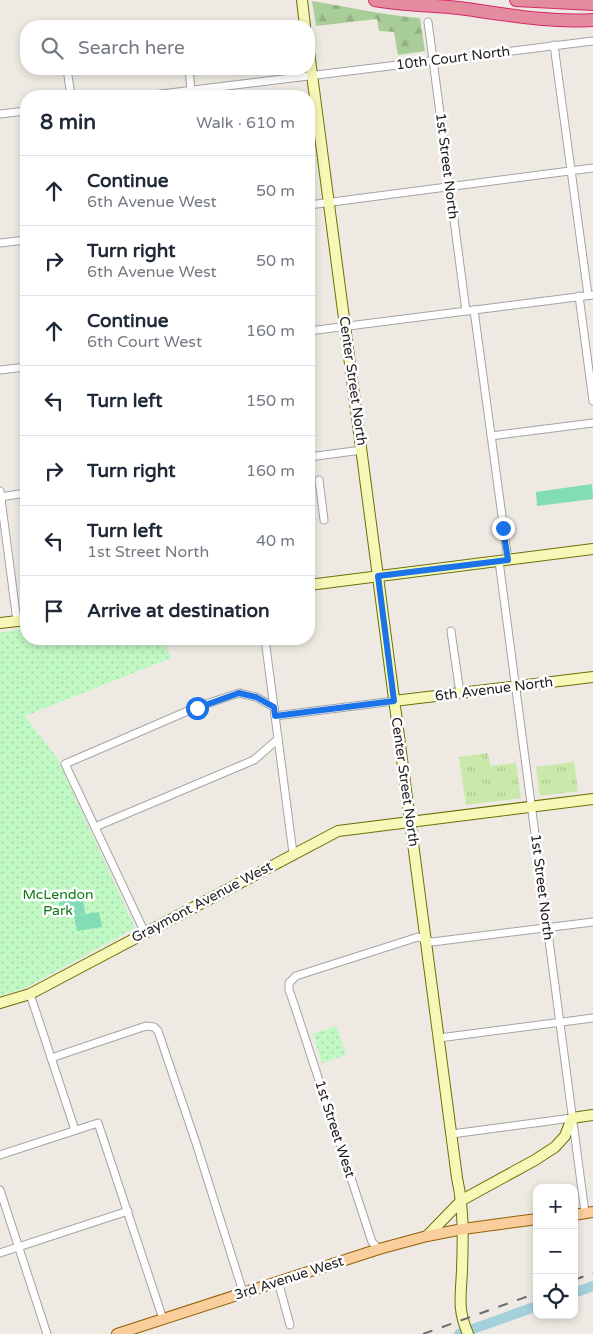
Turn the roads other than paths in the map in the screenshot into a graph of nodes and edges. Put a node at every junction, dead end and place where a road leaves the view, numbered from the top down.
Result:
1 (302, 0) edge
2 (375, 0) edge
3 (516, 0) edge
4 (593, 4) edge
5 (304, 20) edge
6 (593, 20) edge
7 (428, 22) dead end
8 (593, 41) edge
9 (554, 45) junction
10 (433, 60) junction
11 (68, 75) edge
12 (190, 75) edge
13 (312, 76) junction
14 (69, 90) edge
15 (192, 90) joint
16 (314, 90) edge
17 (315, 98) edge
18 (20, 112) edge
19 (0, 114) edge
20 (593, 168) edge
21 (571, 171) junction
22 (450, 186) junction
23 (329, 202) junction
24 (315, 204) edge
25 (20, 241) edge
26 (0, 243) edge
27 (590, 295) edge
28 (579, 296) junction
29 (470, 310) junction
30 (345, 326) junction
31 (315, 330) edge
32 (20, 367) edge
33 (0, 370) edge
34 (593, 401) edge
35 (593, 423) edge
36 (491, 436) junction
37 (362, 450) junction
38 (315, 456) edge
39 (319, 480) dead end
40 (20, 493) edge
41 (0, 495) edge
42 (324, 520) dead end
43 (593, 549) edge
44 (503, 560) junction
45 (378, 576) junction
46 (315, 584) edge
47 (20, 610) edge
48 (20, 621) edge
49 (0, 623) edge
50 (451, 631) dead end
51 (266, 645) edge
52 (593, 677) edge
53 (516, 686) junction
54 (460, 693) junction
55 (394, 701) junction
56 (274, 707) junction
57 (275, 716) junction
58 (278, 739) junction
59 (593, 799) edge
60 (531, 806) junction
61 (411, 822) junction
62 (95, 827) junction
63 (294, 853) junction
64 (593, 922) edge
65 (547, 928) junction
66 (145, 934) junction
67 (426, 939) junction
68 (30, 994) junction
69 (0, 1003) edge
70 (593, 1018) edge
71 (560, 1023) junction
72 (439, 1038) junction
73 (51, 1058) junction
74 (593, 1115) edge
75 (572, 1118) junction
76 (75, 1130) junction
77 (452, 1134) junction
78 (0, 1154) edge
79 (0, 1190) edge
80 (462, 1200) junction
81 (128, 1210) junction
82 (584, 1214) edge
83 (533, 1220) edge
84 (463, 1229) junction
85 (427, 1236) junction
86 (18, 1247) junction
87 (379, 1248) junction
88 (0, 1253) edge
89 (278, 1281) junction
90 (243, 1292) junction
91 (163, 1319) junction
92 (290, 1325) dead end
93 (47, 1334) edge
94 (117, 1334) edge
95 (468, 1334) edge

1 - 5 street
2 - 6 highway
3 - 4 highway
7 - 10 street, 1st Street North
8 - 9 street, 10th Court North
9 - 10 street, 10th Court North
9 - 21 street
10 - 13 street, 10th Court North
10 - 22 street, 1st Street North
11 - 14 street
12 - 15 street
13 - 15 street, 10th Court North
13 - 16 street, Center Street North
17 - 23 street, Center Street North
18 - 19 street
20 - 21 street
21 - 22 street
21 - 27 street
22 - 23 street
22 - 29 street, 1st Street North
23 - 24 street
23 - 30 street, Center Street North
25 - 26 street
27 - 28 street
28 - 29 street
28 - 34 street
29 - 30 street
29 - 36 street, 1st Street North
30 - 31 street
30 - 37 street, Center Street North
32 - 33 street
35 - 36 street
36 - 44 street, 1st Street North
37 - 38 street
37 - 45 street, Center Street North
39 - 42 street
40 - 41 street
41 - 47 street
43 - 44 street
44 - 45 street
44 - 53 street, 1st Street North
45 - 46 street
45 - 55 street, Center Street North
48 - 49 street
50 - 54 street
51 - 56 street
52 - 53 street, 6th Avenue North
53 - 54 street, 6th Avenue North
53 - 60 street, 1st Street North
54 - 55 street, 6th Avenue North
55 - 57 street
55 - 61 street, Center Street North
56 - 57 street
56 - 62 street
57 - 58 street
58 - 62 street
58 - 63 street
59 - 60 street, Graymont Avenue West
60 - 61 street, Graymont Avenue West
60 - 65 street, 1st Street North
61 - 63 street, Graymont Avenue West
61 - 67 street, Center Street North
62 - 66 street
63 - 66 street, Graymont Avenue West
64 - 65 street
65 - 67 street
65 - 71 street, 1st Street North
66 - 68 street, Graymont Avenue West
67 - 72 street, Center Street North
67 - 87 street, 1st Street West
68 - 69 street, Graymont Avenue West
68 - 73 street
70 - 71 street
71 - 72 street
71 - 75 street, 1st Street North
72 - 77 street, Center Street North
73 - 76 street
73 - 90 street
74 - 75 street
75 - 77 street
75 - 80 street
75 - 82 street, 1st Street North
76 - 78 street
76 - 81 street
77 - 80 street, Center Street North
79 - 86 street
80 - 84 street, Center Street North
80 - 85 street
81 - 86 street
81 - 91 street
83 - 84 main road, 3rd Avenue West
84 - 85 main road, 3rd Avenue West
84 - 95 street, Center Street North
85 - 87 main road, 3rd Avenue West
86 - 88 street
86 - 93 street
87 - 89 main road, 3rd Avenue West
89 - 90 main road, 3rd Avenue West
89 - 92 street
90 - 91 main road, 3rd Avenue West
91 - 94 main road, 3rd Avenue West

